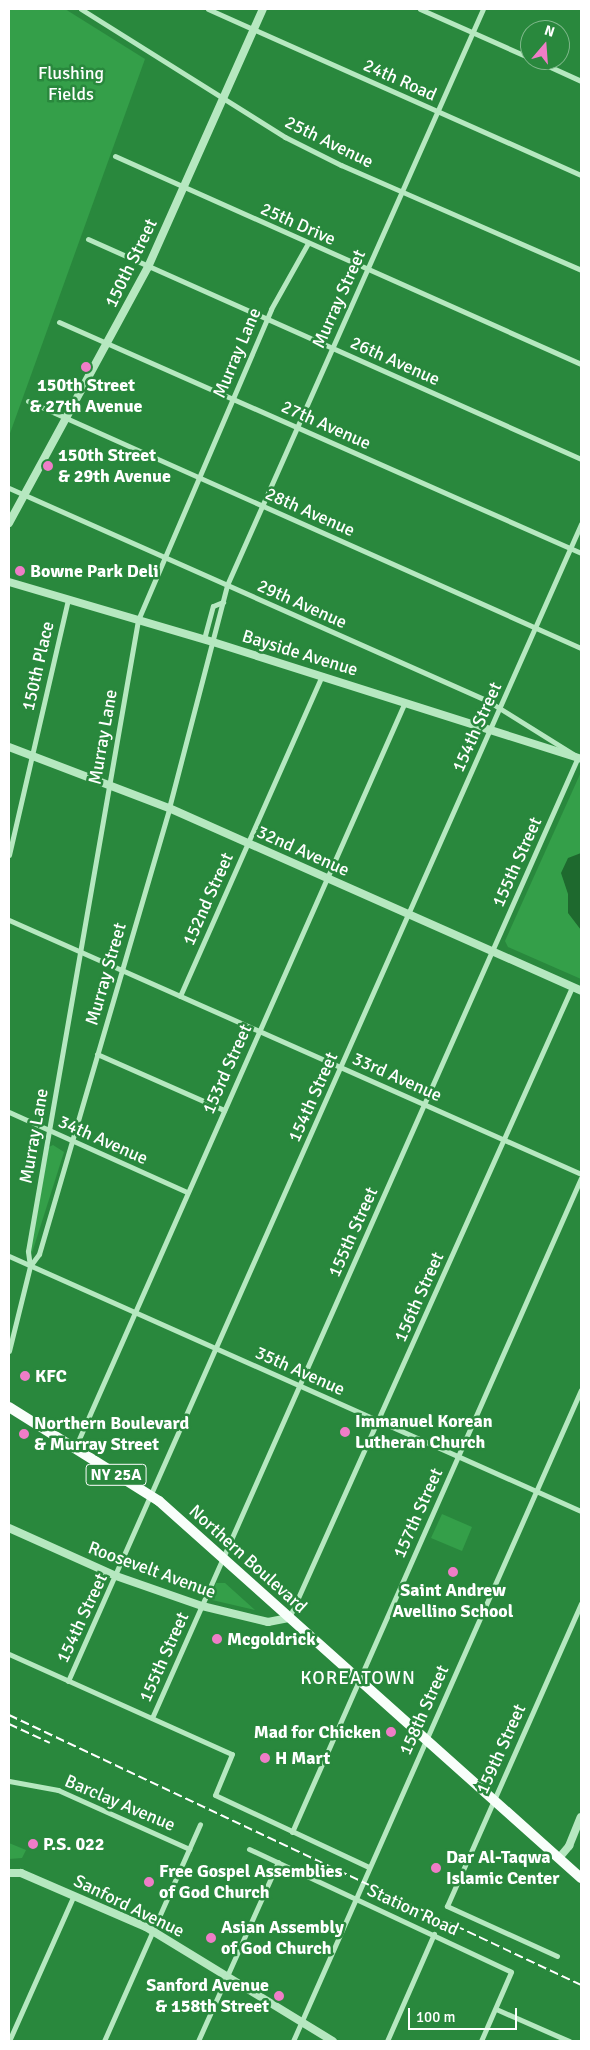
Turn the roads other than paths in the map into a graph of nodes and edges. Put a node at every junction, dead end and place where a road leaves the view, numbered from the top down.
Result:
1 (81, 9) edge
2 (208, 9) edge
3 (263, 9) edge
4 (420, 9) edge
5 (483, 9) edge
6 (254, 30) junction
7 (472, 32) junction
8 (520, 54) edge
9 (557, 70) edge
10 (581, 81) edge
11 (223, 99) junction
12 (437, 111) junction
13 (115, 156) dead end
14 (581, 175) edge
15 (183, 188) junction
16 (402, 190) junction
17 (88, 239) dead end
18 (308, 243) junction
19 (148, 266) junction
20 (367, 269) junction
21 (581, 270) edge
22 (267, 319) junction
23 (59, 322) dead end
24 (108, 343) junction
25 (332, 348) junction
26 (581, 364) edge
27 (232, 399) junction
28 (28, 401) dead end
29 (66, 419) junction
30 (297, 427) junction
31 (581, 458) edge
32 (199, 478) junction
33 (9, 488) edge
34 (24, 495) junction
35 (262, 506) junction
36 (9, 523) edge
37 (581, 524) edge
38 (570, 548) junction
39 (581, 553) edge
40 (166, 558) junction
41 (9, 582) edge
42 (227, 585) junction
43 (68, 599) junction
44 (222, 602) junction
45 (138, 620) junction
46 (535, 627) junction
47 (204, 639) junction
48 (212, 642) junction
49 (581, 648) edge
50 (322, 675) junction
51 (405, 701) junction
52 (500, 708) junction
53 (490, 730) junction
54 (9, 748) edge
55 (32, 756) junction
56 (580, 758) edge
57 (108, 784) junction
58 (169, 808) junction
59 (248, 843) junction
60 (9, 855) edge
61 (327, 878) junction
62 (408, 914) junction
63 (9, 920) edge
64 (492, 951) junction
65 (80, 952) junction
66 (122, 971) junction
67 (572, 986) junction
68 (581, 991) edge
69 (180, 996) junction
70 (259, 1031) junction
71 (97, 1054) junction
72 (341, 1067) junction
73 (424, 1104) junction
74 (224, 1110) junction
75 (9, 1112) edge
76 (49, 1131) junction
77 (504, 1140) junction
78 (72, 1142) junction
79 (581, 1174) edge
80 (581, 1178) edge
81 (187, 1192) junction
82 (9, 1256) edge
83 (30, 1266) junction
84 (134, 1312) junction
85 (216, 1349) junction
86 (9, 1351) edge
87 (299, 1386) junction
88 (581, 1390) edge
89 (9, 1407) edge
90 (379, 1421) junction
91 (75, 1449) junction
92 (458, 1456) junction
93 (536, 1491) junction
94 (151, 1496) junction
95 (581, 1511) edge
96 (9, 1528) edge
97 (223, 1558) junction
98 (116, 1576) junction
99 (581, 1603) edge
100 (202, 1606) junction
101 (289, 1618) junction
102 (9, 1654) edge
103 (359, 1680) junction
104 (68, 1681) junction
105 (152, 1718) junction
106 (426, 1739) junction
107 (9, 1781) edge
108 (494, 1800) junction
109 (581, 1817) edge
110 (200, 1824) dead end
111 (292, 1832) junction
112 (189, 1848) junction
113 (249, 1849) dead end
114 (558, 1858) junction
115 (278, 1862) junction
116 (369, 1867) junction
117 (9, 1873) edge
118 (581, 1878) edge
119 (74, 1895) junction
120 (356, 1898) junction
121 (153, 1930) junction
122 (434, 1934) junction
123 (557, 1956) dead end
124 (227, 1976) junction
125 (496, 2009) junction
126 (301, 2022) junction
127 (9, 2041) edge
128 (104, 2041) edge
129 (198, 2041) edge
130 (293, 2041) edge
131 (333, 2041) edge
132 (387, 2041) edge
133 (481, 2041) edge
134 (568, 2041) edge

1 - 11 street, 25th Avenue
2 - 6 street, 24th Road
3 - 6 street, 150th Street
4 - 7 street
5 - 7 street, Murray Street
6 - 11 street, 150th Street
6 - 12 street, 24th Road
7 - 8 street
7 - 12 street, Murray Street
9 - 10 street
11 - 15 street, 150th Street
11 - 16 street, 25th Avenue
12 - 14 street, 24th Road
12 - 16 street, Murray Street
13 - 15 street, 25th Drive
15 - 18 street, 25th Drive
15 - 19 street, 150th Street
16 - 20 street, Murray Street
16 - 21 street, 25th Avenue
17 - 19 street, 26th Avenue
18 - 20 street, 25th Drive
18 - 22 street, Murray Lane
19 - 22 street, 26th Avenue
19 - 24 street, 150th Street
20 - 25 street, Murray Street
20 - 26 street, 25th Drive
22 - 25 street, 26th Avenue
22 - 27 street, Murray Lane
23 - 24 street, 27th Avenue
24 - 27 street, 27th Avenue
24 - 29 street, 150th Street
25 - 30 street, Murray Street
25 - 31 street, 26th Avenue
27 - 30 street, 27th Avenue
27 - 32 street, Murray Lane
28 - 29 street, 28th Avenue
29 - 32 street, 28th Avenue
29 - 34 street, 150th Street
30 - 35 street, Murray Street
30 - 38 street, 27th Avenue
32 - 35 street, 28th Avenue
32 - 40 street, Murray Lane
33 - 34 street, 29th Avenue
34 - 36 street, 150th Street
34 - 40 street, 29th Avenue
35 - 42 street, Murray Street
35 - 46 street, 28th Avenue
37 - 38 street, 154th Street
38 - 39 street, 27th Avenue
38 - 46 street, 154th Street
40 - 42 street, 29th Avenue
40 - 45 street, Murray Lane
41 - 43 street, Bayside Avenue
42 - 44 street, Murray Street
42 - 52 street, 29th Avenue
43 - 45 street, Bayside Avenue
43 - 55 street, 150th Place
44 - 47 street, Murray Street
44 - 48 street, Murray Street
45 - 47 street, Bayside Avenue
45 - 57 street, Murray Lane
46 - 49 street, 28th Avenue
46 - 52 street, 154th Street
47 - 48 street, Bayside Avenue
48 - 50 street, Bayside Avenue
48 - 58 street, Murray Street
50 - 51 street, Bayside Avenue
50 - 59 street, 152nd Street
51 - 53 street, Bayside Avenue
51 - 61 street, 153rd Street
52 - 53 street, 154th Street
52 - 56 street, 29th Avenue
53 - 56 street, Bayside Avenue
53 - 62 street, 154th Street
54 - 55 street, 32nd Avenue
55 - 57 street, 32nd Avenue
55 - 60 street, 150th Place
56 - 64 street, 155th Street
57 - 58 street, 32nd Avenue
57 - 65 street, Murray Lane
58 - 59 street, 32nd Avenue
58 - 66 street, Murray Street
59 - 61 street, 32nd Avenue
59 - 69 street, 152nd Street
61 - 62 street, 32nd Avenue
61 - 70 street, 153rd Street
62 - 64 street, 32nd Avenue
62 - 72 street, 154th Street
63 - 65 street, 33rd Avenue
64 - 67 street, 32nd Avenue
64 - 73 street, 155th Street
65 - 66 street, 33rd Avenue
65 - 76 street, Murray Lane
66 - 69 street, 33rd Avenue
66 - 71 street, Murray Street
67 - 68 street, 32nd Avenue
67 - 77 street, 156th Street
69 - 70 street, 33rd Avenue
70 - 72 street, 33rd Avenue
70 - 74 street, 153rd Street
71 - 74 street
71 - 78 street, Murray Street
72 - 73 street, 33rd Avenue
72 - 85 street, 154th Street
73 - 77 street, 33rd Avenue
73 - 87 street, 155th Street
74 - 81 street, 153rd Street
75 - 76 street, 34th Avenue
76 - 78 street, 34th Avenue
76 - 83 street, Murray Lane
77 - 79 street, 33rd Avenue
77 - 90 street, 156th Street
78 - 81 street, 34th Avenue
78 - 83 street, Murray Street
80 - 92 street, 157th Street
81 - 84 street, 153rd Street
82 - 83 street, 35th Avenue
83 - 84 street, 35th Avenue
83 - 86 street, Murray Street
84 - 85 street, 35th Avenue
84 - 91 street, 153rd Street
85 - 87 street, 35th Avenue
85 - 94 street, 154th Street
87 - 90 street, 35th Avenue
87 - 97 street, 155th Street
88 - 93 street, 158th Street
89 - 91 main road, Northern Boulevard / NY 25A
90 - 92 street, 35th Avenue
90 - 101 street, 156th Street
91 - 94 main road, Northern Boulevard / NY 25A
92 - 93 street, 35th Avenue
92 - 103 street, 157th Street
93 - 95 street, 35th Avenue
93 - 106 street, 158th Street
94 - 97 main road, Northern Boulevard / NY 25A
94 - 98 street, 154th Street
96 - 98 street, Roosevelt Avenue
97 - 100 street, 155th Street
97 - 101 main road, Northern Boulevard / NY 25A
98 - 100 street, Roosevelt Avenue
98 - 104 street, 154th Street
99 - 108 street, 159th Street
100 - 101 street, Roosevelt Avenue
100 - 105 street, 155th Street
101 - 103 main road, Northern Boulevard / NY 25A
102 - 104 street
103 - 106 main road, Northern Boulevard / NY 25A
103 - 111 street, 157th Street
104 - 105 street
105 - 111 street
106 - 108 main road, Northern Boulevard / NY 25A
106 - 116 street, 158th Street
107 - 112 street, Barclay Avenue
108 - 114 main road, Northern Boulevard / NY 25A
108 - 123 street, 159th Street
109 - 114 street
110 - 112 street
111 - 116 street
112 - 121 street
113 - 115 street, Station Road
114 - 118 main road, Northern Boulevard / NY 25A
115 - 120 street, Station Road
115 - 124 street
116 - 120 street, 158th Street
117 - 119 street, Sanford Avenue
119 - 121 street, Sanford Avenue
119 - 127 street
120 - 122 street, Station Road
120 - 126 street, 158th Street
121 - 124 street, Sanford Avenue
121 - 128 street
122 - 125 street, Station Road
122 - 132 street
124 - 126 street, Sanford Avenue
124 - 129 street
125 - 133 street
125 - 134 street
126 - 130 street, 158th Street
126 - 131 street, Sanford Avenue

